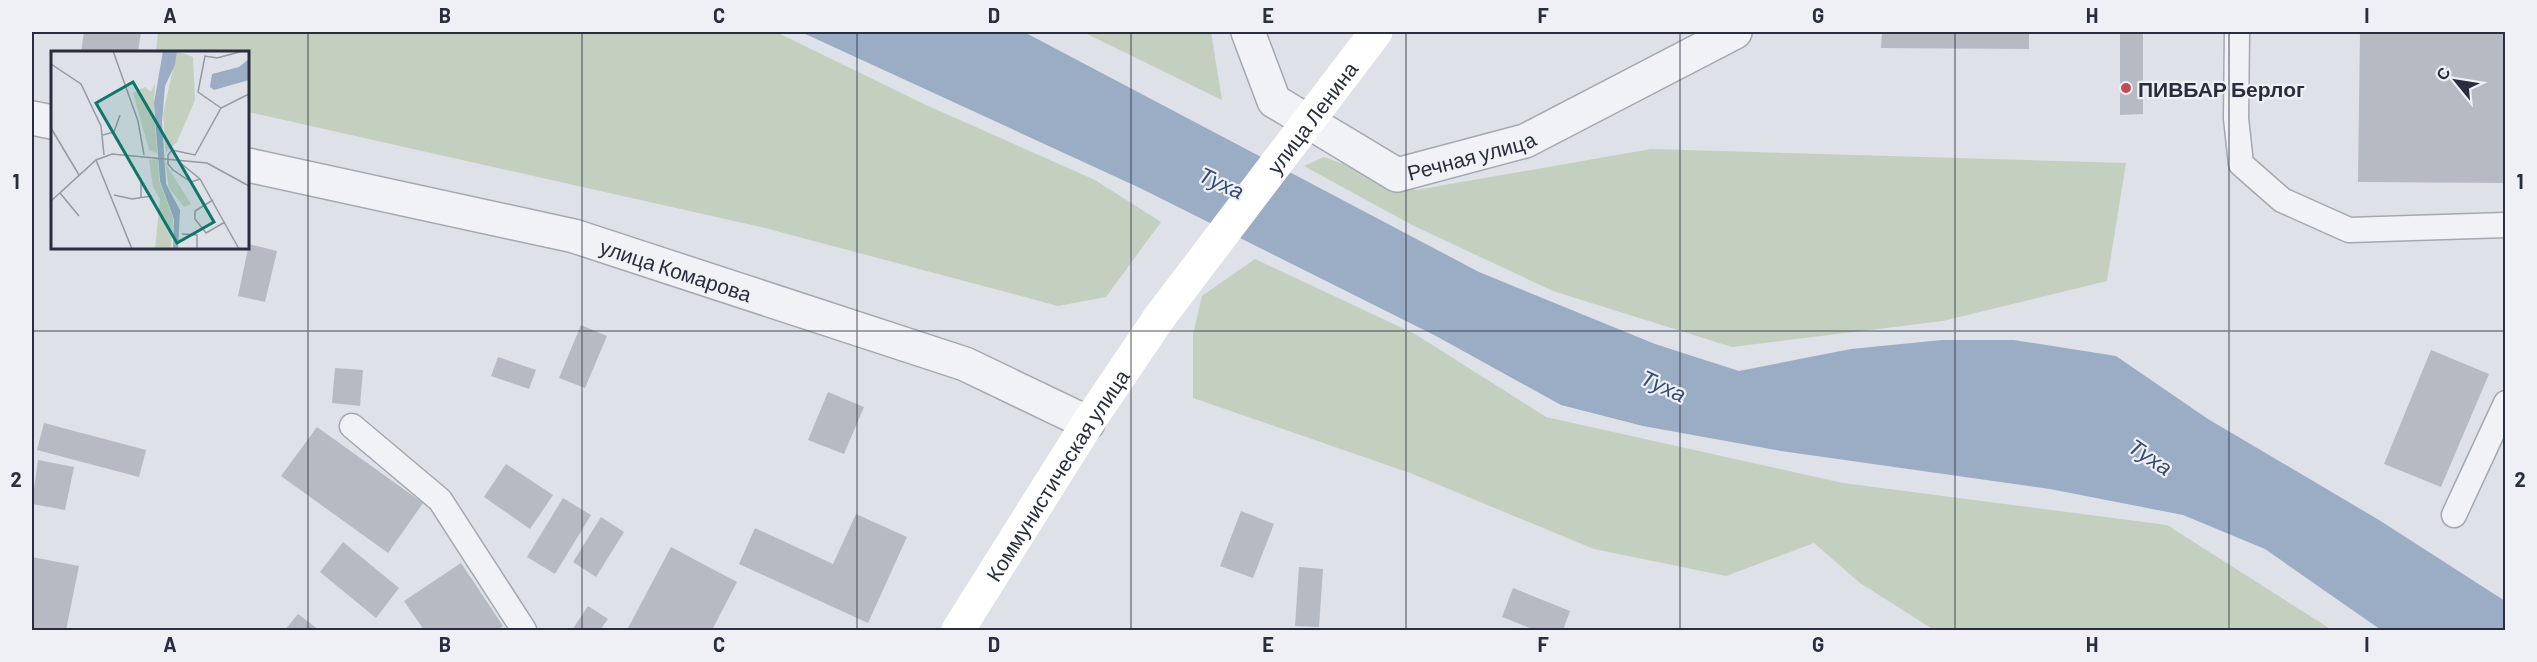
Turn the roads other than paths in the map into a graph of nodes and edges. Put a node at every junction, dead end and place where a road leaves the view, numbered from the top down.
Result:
1 (1248, 32) edge
2 (1376, 32) edge
3 (1735, 32) edge
4 (2237, 32) edge
5 (32, 118) edge
6 (51, 122) edge
7 (249, 165) edge
8 (2505, 225) edge
9 (1159, 318) joint
10 (2505, 403) edge
11 (1088, 423) junction
12 (352, 426) dead end
13 (2454, 515) dead end
14 (524, 630) edge
15 (958, 630) edge

1 - 3 street, Речная улица
2 - 9 main road, улица Ленина, bridge
4 - 8 lane
5 - 6 street
7 - 11 street, улица Комарова
9 - 11 main road, Коммунистическая улица
10 - 13 lane
11 - 15 main road, Коммунистическая улица
12 - 14 lane

